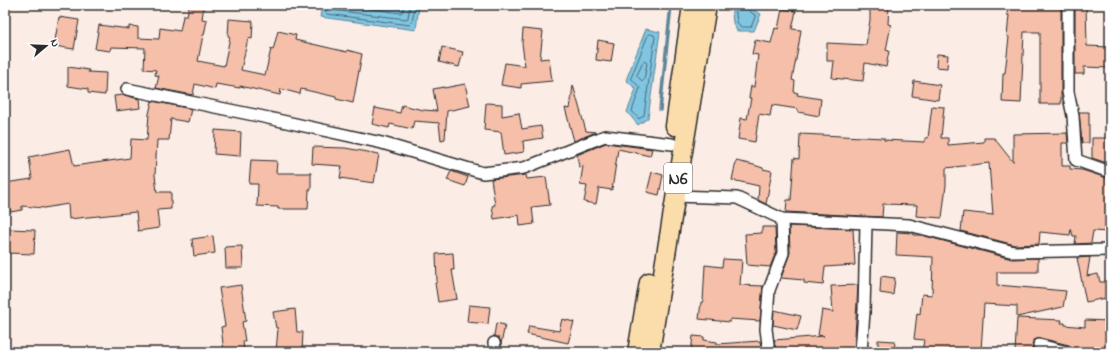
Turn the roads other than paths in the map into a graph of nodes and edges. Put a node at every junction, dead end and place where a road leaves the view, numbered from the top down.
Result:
1 (692, 5) edge
2 (707, 5) edge
3 (1068, 5) edge
4 (127, 89) dead end
5 (672, 144) junction
6 (1110, 172) edge
7 (676, 196) junction
8 (782, 219) junction
9 (866, 223) junction
10 (1110, 250) edge
11 (1039, 345) dead end
12 (637, 352) edge
13 (650, 352) edge
14 (770, 352) edge
15 (861, 352) edge
16 (1067, 352) edge

1 - 5 highway, N6
2 - 7 highway, N6
3 - 6 street
4 - 5 street
5 - 12 highway, N6
7 - 8 street
7 - 13 highway, N6
8 - 9 street
8 - 14 street
9 - 10 street
9 - 15 street
11 - 16 street

